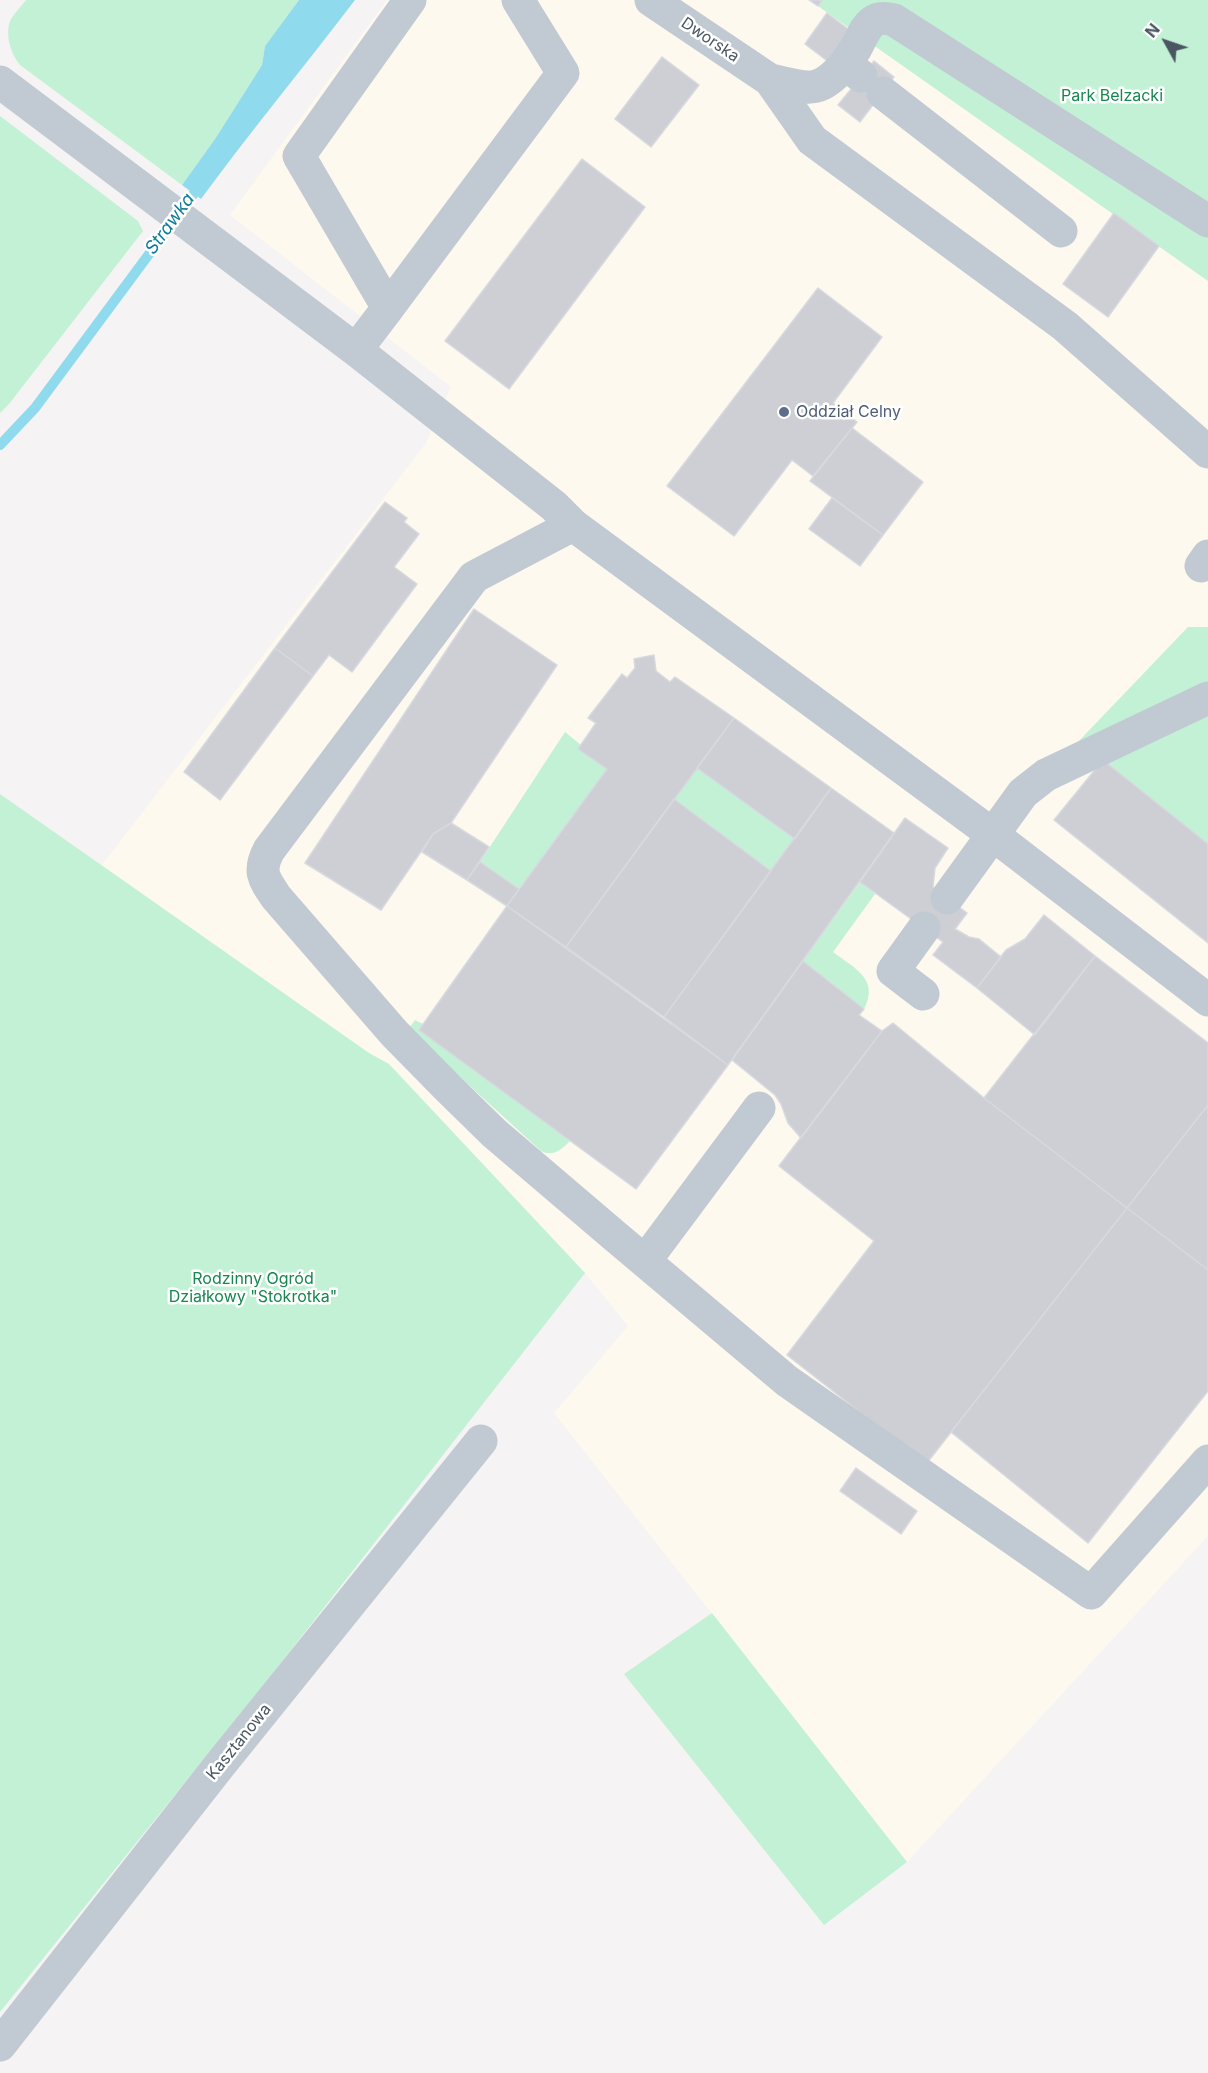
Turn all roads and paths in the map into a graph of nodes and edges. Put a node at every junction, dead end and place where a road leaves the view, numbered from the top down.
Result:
1 (410, 0) edge
2 (518, 0) edge
3 (651, 0) edge
4 (863, 78) junction
5 (770, 80) junction
6 (0, 82) edge
7 (1208, 221) edge
8 (1061, 231) dead end
9 (388, 308) junction
10 (356, 350) junction
11 (1208, 452) edge
12 (573, 525) junction
13 (1208, 698) edge
14 (992, 834) junction
15 (947, 898) dead end
16 (924, 928) dead end
17 (923, 994) dead end
18 (1208, 1000) edge
19 (759, 1108) dead end
20 (645, 1261) junction
21 (481, 1441) dead end
22 (1208, 1461) edge
23 (0, 2045) edge

1 - 9 street
2 - 9 street
3 - 5 street, Dworska
4 - 5 street
4 - 7 street
4 - 8 street
5 - 11 street
6 - 10 street
9 - 10 street
10 - 12 street
12 - 14 street
12 - 20 street
13 - 14 street
14 - 15 street
14 - 18 street
16 - 17 street
19 - 20 street
20 - 22 street
21 - 23 street, Kasztanowa

